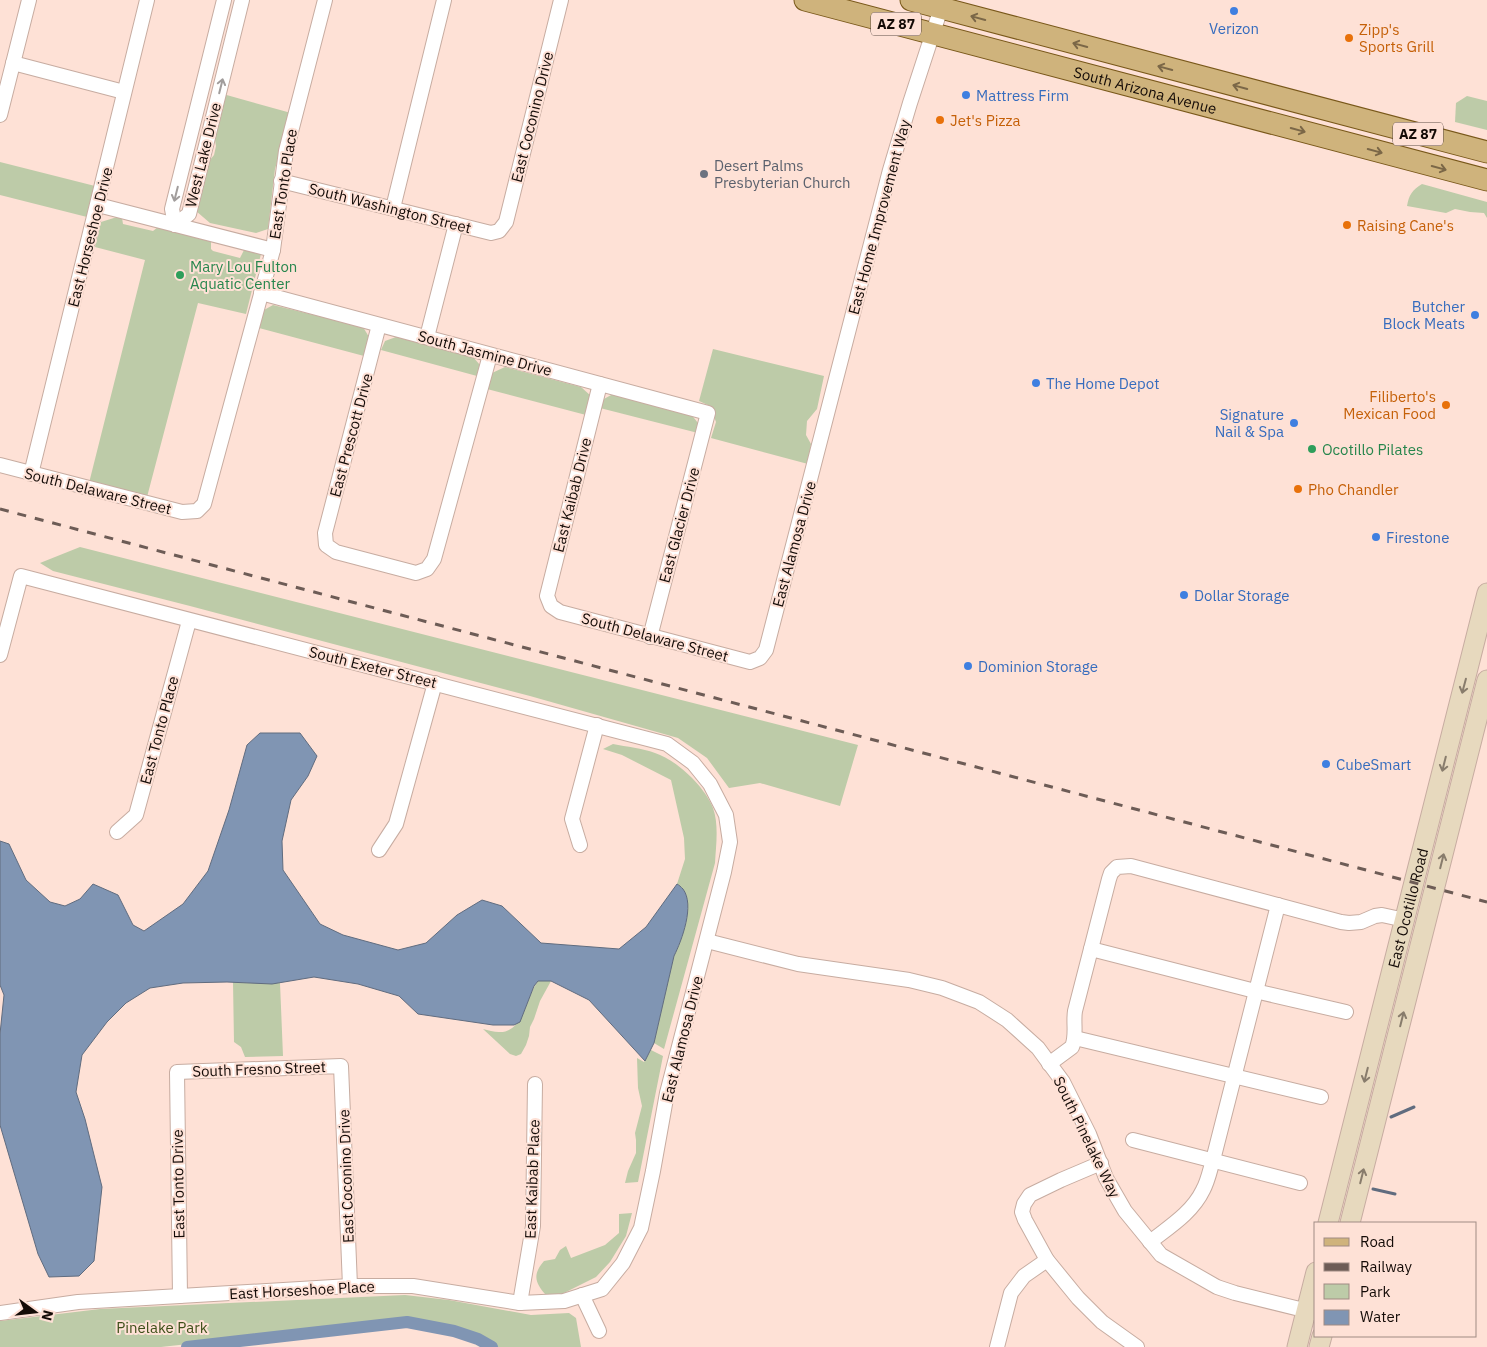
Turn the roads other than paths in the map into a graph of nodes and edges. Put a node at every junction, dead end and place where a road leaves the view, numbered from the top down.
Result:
1 (29, 0) edge
2 (147, 0) edge
3 (224, 0) edge
4 (242, 0) edge
5 (324, 0) edge
6 (444, 0) edge
7 (561, 0) edge
8 (805, 0) edge
9 (911, 0) edge
10 (941, 8) junction
11 (932, 34) junction
12 (13, 63) junction
13 (124, 92) junction
14 (0, 115) edge
15 (187, 149) junction
16 (1487, 152) edge
17 (204, 153) junction
18 (1487, 180) edge
19 (281, 181) junction
20 (98, 205) junction
21 (393, 208) junction
22 (456, 224) junction
23 (175, 225) junction
24 (499, 231) joint
25 (272, 250) junction
26 (261, 293) junction
27 (379, 325) junction
28 (427, 337) junction
29 (490, 355) junction
30 (600, 384) junction
31 (708, 413) joint
32 (824, 428) joint
33 (0, 465) edge
34 (31, 474) junction
35 (197, 511) joint
36 (1487, 593) edge
37 (551, 606) joint
38 (189, 621) junction
39 (650, 636) junction
40 (0, 655) edge
41 (760, 658) joint
42 (1487, 680) edge
43 (435, 683) junction
44 (597, 725) junction
45 (710, 784) joint
46 (117, 832) dead end
47 (580, 845) dead end
48 (380, 850) dead end
49 (1278, 905) junction
50 (1405, 920) junction
51 (707, 941) junction
52 (1091, 948) junction
53 (1255, 991) junction
54 (1346, 1012) dead end
55 (1075, 1038) junction
56 (1049, 1064) junction
57 (341, 1066) joint
58 (177, 1072) joint
59 (1234, 1075) junction
60 (535, 1084) dead end
61 (1321, 1097) dead end
62 (1133, 1140) dead end
63 (1213, 1160) junction
64 (1101, 1163) junction
65 (1300, 1183) dead end
66 (1328, 1222) edge
67 (1350, 1222) edge
68 (1150, 1242) junction
69 (1047, 1260) junction
70 (350, 1286) junction
71 (602, 1288) joint
72 (1314, 1288) edge
73 (582, 1295) junction
74 (180, 1296) junction
75 (520, 1303) junction
76 (1311, 1312) edge
77 (0, 1313) edge
78 (599, 1331) dead end
79 (1133, 1346) edge
80 (997, 1347) edge
81 (1297, 1347) edge

1 - 12 street
2 - 13 street, East Horseshoe Drive
3 - 15 street, West Lake Drive
17 -> 4 street, West Lake Drive
5 - 19 street, East Tonto Place
6 - 21 street
7 - 24 street, East Coconino Drive
8 - 11 main road, South Arizona Avenue / AZ 87
9 - 10 main road, South Arizona Avenue / AZ 87
10 - 11 street, East Home Improvement Way
16 -> 10 main road, South Arizona Avenue / AZ 87
11 -> 18 main road, South Arizona Avenue / AZ 87
11 - 32 street, East Home Improvement Way
12 - 13 street
12 - 14 street
13 - 20 street, East Horseshoe Drive
15 - 17 street
15 -> 23 street, West Lake Drive
17 - 23 street, West Lake Drive
19 - 21 street, South Washington Street
19 - 25 street, East Tonto Place
20 - 23 street
20 - 34 street, East Horseshoe Drive
21 - 22 street, South Washington Street
22 - 24 street, South Washington Street
22 - 28 street
23 - 25 street
25 - 26 street, East Tonto Place
26 - 27 street, South Jasmine Drive
26 - 35 street, East Tonto Place
27 - 28 street, South Jasmine Drive
27 - 29 street, East Prescott Drive
28 - 29 street, South Jasmine Drive
29 - 30 street, South Jasmine Drive
30 - 31 street, South Jasmine Drive
30 - 37 street, East Kaibab Drive
31 - 39 street, East Glacier Drive
32 - 41 street, East Alamosa Drive
33 - 34 street, South Delaware Street
34 - 35 street, South Delaware Street
36 -> 50 main road, East Ocotillo Road
37 - 39 street, South Delaware Street
38 - 40 street, South Exeter Street
38 - 43 street, South Exeter Street
38 - 46 street, East Tonto Place
39 - 41 street, South Delaware Street
67 -> 42 main road, East Ocotillo Road
43 - 44 street, South Exeter Street
43 - 48 street
44 - 45 street, South Exeter Street
44 - 47 street
45 - 51 street, East Alamosa Drive
49 - 50 street
49 - 52 street
49 - 53 street
50 -> 66 main road, East Ocotillo Road
51 - 56 street, South Pinelake Way
51 - 71 street, East Alamosa Drive
52 - 53 street
52 - 55 street
53 - 54 street
53 - 59 street
55 - 56 street
55 - 59 street
56 - 64 street, South Pinelake Way
57 - 58 street, South Fresno Street
57 - 70 street, East Coconino Drive
58 - 74 street, East Tonto Drive
59 - 61 street
59 - 63 street
60 - 75 street, East Kaibab Place
62 - 63 street
63 - 65 street
63 - 68 street
64 - 68 street, South Pinelake Way
64 - 69 street
68 - 76 street, South Pinelake Way
69 - 79 street
69 - 80 street
70 - 74 street, East Horseshoe Place
70 - 75 street, East Horseshoe Place
71 - 73 street, East Horseshoe Place
72 - 76 main road
73 - 75 street, East Horseshoe Place
73 - 78 street
74 - 77 street, East Horseshoe Place
76 - 81 main road

